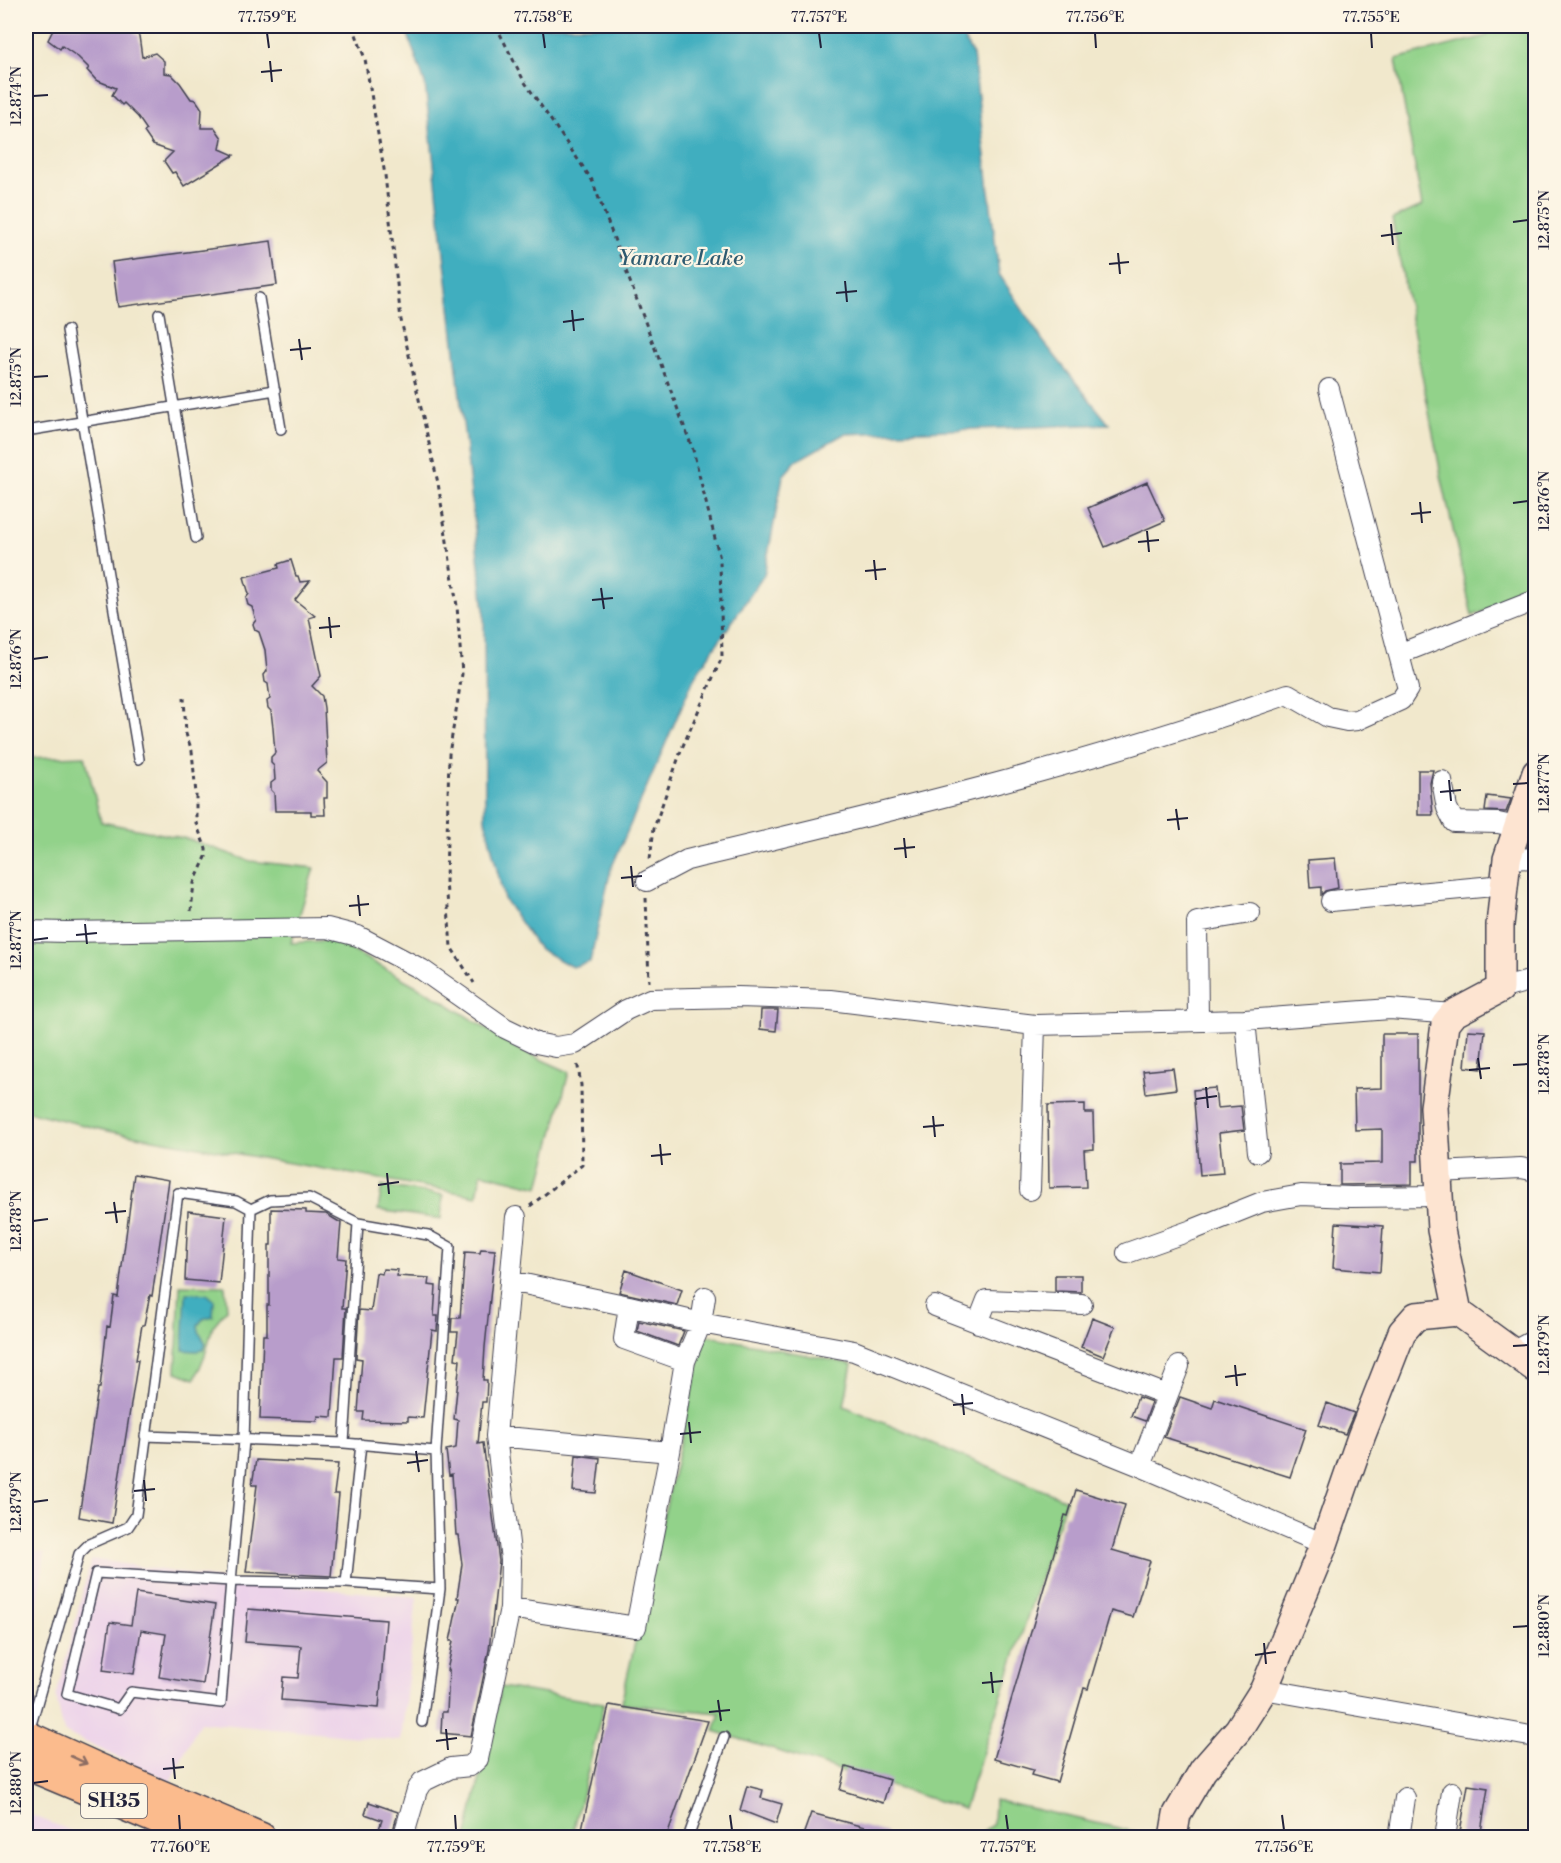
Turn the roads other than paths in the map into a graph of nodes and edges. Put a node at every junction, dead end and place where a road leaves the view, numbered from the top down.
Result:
1 (259, 298) dead end
2 (159, 314) dead end
3 (67, 330) dead end
4 (1329, 389) dead end
5 (275, 390) junction
6 (174, 407) junction
7 (82, 422) junction
8 (281, 429) dead end
9 (26, 431) edge
10 (196, 538) dead end
11 (1536, 600) edge
12 (1399, 654) junction
13 (139, 759) dead end
14 (1536, 773) edge
15 (1442, 782) dead end
16 (1517, 827) junction
17 (1536, 858) edge
18 (1505, 872) junction
19 (647, 881) road end
20 (1331, 901) dead end
21 (1250, 913) dead end
22 (26, 931) edge
23 (1536, 978) edge
24 (1500, 989) junction
25 (1453, 1014) junction
26 (1198, 1020) junction
27 (1245, 1020) junction
28 (1035, 1025) junction
29 (1258, 1152) dead end
30 (1536, 1171) edge
31 (1438, 1184) junction
32 (1030, 1190) dead end
33 (250, 1209) junction
34 (516, 1217) road end
35 (358, 1223) junction
36 (1127, 1253) dead end
37 (510, 1281) junction
38 (705, 1297) dead end
39 (1082, 1304) dead end
40 (629, 1306) junction
41 (935, 1306) dead end
42 (1458, 1312) junction
43 (701, 1323) junction
44 (978, 1323) junction
45 (1536, 1339) edge
46 (1512, 1352) junction
47 (686, 1361) junction
48 (1179, 1366) dead end
49 (1536, 1369) edge
50 (1167, 1395) junction
51 (496, 1436) junction
52 (144, 1437) junction
53 (244, 1441) junction
54 (344, 1443) junction
55 (361, 1444) junction
56 (436, 1450) junction
57 (670, 1452) junction
58 (1140, 1466) junction
59 (1324, 1544) junction
60 (231, 1581) junction
61 (346, 1583) junction
62 (440, 1589) junction
63 (510, 1608) junction
64 (1264, 1689) junction
65 (422, 1722) dead end
66 (724, 1737) dead end
67 (1536, 1737) edge
68 (26, 1746) edge
69 (1452, 1792) dead end
70 (1405, 1798) dead end
71 (187, 1834) edge
72 (261, 1838) edge
73 (403, 1838) edge
74 (688, 1838) edge
75 (1173, 1838) edge
76 (1400, 1838) edge
77 (1446, 1838) edge

1 - 5 lane
2 - 6 lane
3 - 7 lane
4 - 12 street
5 - 6 lane
5 - 8 lane
6 - 7 lane
6 - 10 lane
7 - 9 lane
7 - 13 lane
11 - 12 street
12 - 19 street
14 - 16 street
15 - 16 street
16 - 18 street
17 - 18 street
18 - 20 street
18 - 24 street
21 - 26 street
22 - 28 street
23 - 24 street
24 - 25 street
25 - 27 street
25 - 31 street
26 - 27 street
26 - 28 street
27 - 29 street
28 - 32 street
30 - 31 street
31 - 36 street
31 - 42 street
33 - 35 lane
33 - 52 lane
33 - 53 lane
34 - 37 street
35 - 54 lane
35 - 56 lane
37 - 40 street
37 - 51 street
38 - 43 street
39 - 44 street
40 - 43 street
40 - 47 street
41 - 44 street
42 - 46 street
42 - 59 street
43 - 47 street
43 - 58 street
44 - 50 street
45 - 46 street
46 - 49 street
47 - 57 street
48 - 50 street
50 - 58 street
51 - 57 street
51 - 63 street
52 - 53 lane
52 - 68 lane
53 - 54 lane
53 - 60 lane
54 - 55 lane
55 - 56 lane
55 - 61 lane
56 - 62 lane
57 - 63 street
58 - 59 street
59 - 64 street
60 - 60 lane
60 - 61 lane
61 - 62 lane
62 - 65 lane
63 - 73 street
64 - 67 street
64 - 75 street
66 - 74 lane
68 - 71 main road, SH35
68 -> 72 main road
69 - 77 street
70 - 76 street

